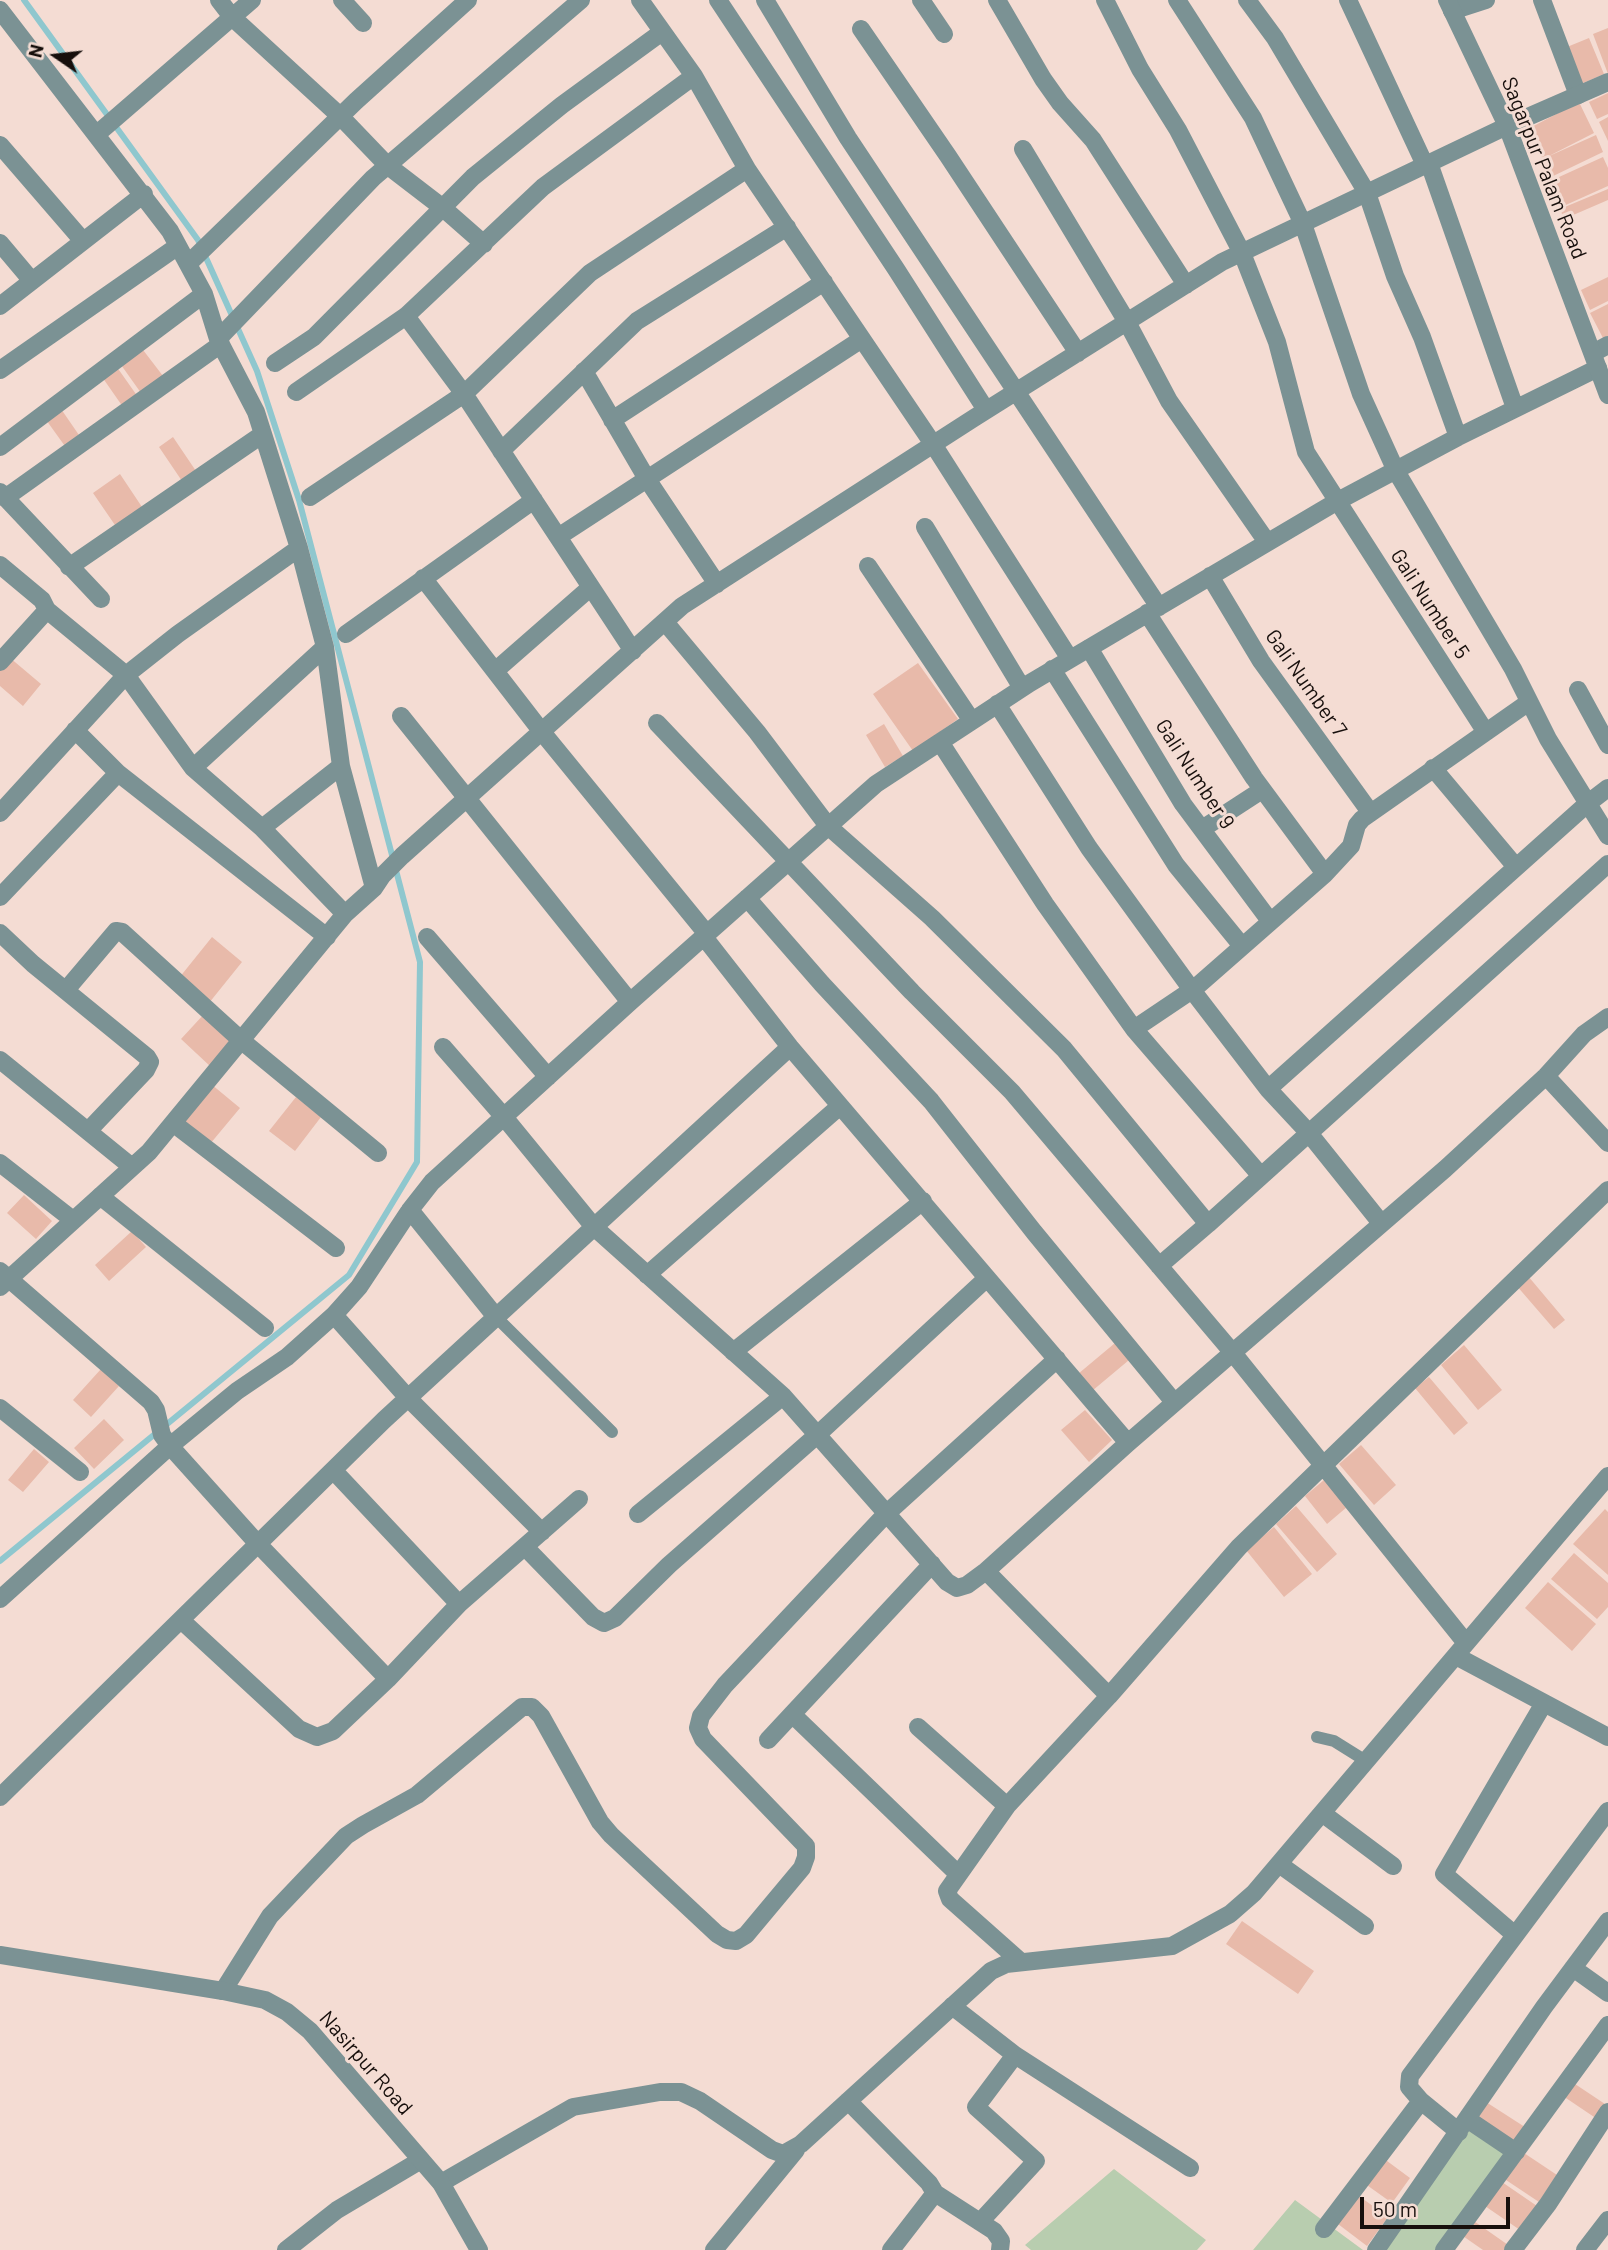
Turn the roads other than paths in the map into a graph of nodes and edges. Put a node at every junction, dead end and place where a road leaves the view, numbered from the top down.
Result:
1 (219, 0) edge
2 (252, 0) edge
3 (342, 0) edge
4 (468, 0) edge
5 (581, 0) edge
6 (640, 0) edge
7 (718, 0) edge
8 (765, 0) edge
9 (922, 0) edge
10 (997, 0) edge
11 (1104, 0) edge
12 (1177, 0) edge
13 (1247, 0) edge
14 (1348, 0) edge
15 (1486, 0) edge
16 (1542, 0) edge
17 (1450, 6) edge
18 (0, 10) edge
19 (232, 17) junction
20 (363, 23) dead end
21 (861, 29) dead end
22 (662, 32) junction
23 (944, 34) dead end
24 (694, 76) junction
25 (1608, 82) edge
26 (1578, 95) junction
27 (340, 116) junction
28 (106, 126) junction
29 (1507, 126) junction
30 (0, 145) edge
31 (1023, 149) dead end
32 (1427, 164) junction
33 (387, 165) junction
34 (747, 169) junction
35 (1367, 193) junction
36 (144, 194) junction
37 (443, 208) junction
38 (1303, 224) junction
39 (787, 227) junction
40 (83, 241) junction
41 (0, 243) edge
42 (484, 244) junction
43 (178, 246) junction
44 (1242, 253) junction
45 (196, 256) junction
46 (32, 281) junction
47 (824, 282) junction
48 (1186, 285) junction
49 (204, 294) junction
50 (0, 306) edge
51 (406, 316) junction
52 (1127, 322) junction
53 (220, 339) junction
54 (862, 339) junction
55 (1078, 353) junction
56 (1599, 355) edge
57 (275, 363) dead end
58 (0, 370) edge
59 (584, 371) junction
60 (1017, 391) junction
61 (296, 392) dead end
62 (464, 394) junction
63 (1608, 395) edge
64 (1516, 408) junction
65 (986, 410) junction
66 (612, 420) junction
67 (263, 434) junction
68 (1458, 437) junction
69 (933, 444) junction
70 (0, 447) edge
71 (501, 451) junction
72 (1396, 471) junction
73 (648, 479) junction
74 (3, 495) edge
75 (310, 496) dead end
76 (534, 500) junction
77 (1336, 502) junction
78 (925, 527) dead end
79 (558, 537) junction
80 (1267, 542) junction
81 (299, 548) junction
82 (0, 565) edge
83 (868, 566) dead end
84 (69, 567) junction
85 (1210, 576) junction
86 (424, 578) junction
87 (717, 584) junction
88 (591, 587) junction
89 (101, 599) dead end
90 (47, 610) junction
91 (1153, 610) junction
92 (665, 622) junction
93 (346, 634) dead end
94 (325, 647) junction
95 (1089, 648) junction
96 (633, 651) junction
97 (1070, 659) junction
98 (0, 662) edge
99 (1052, 669) junction
100 (495, 671) junction
101 (126, 675) junction
102 (1022, 688) junction
103 (1578, 690) dead end
104 (1530, 702) junction
105 (997, 704) junction
106 (401, 716) dead end
107 (972, 721) junction
108 (657, 723) dead end
109 (75, 730) junction
110 (1485, 731) junction
111 (542, 732) junction
112 (940, 742) junction
113 (1608, 745) edge
114 (341, 766) junction
115 (193, 768) junction
116 (1433, 768) junction
117 (118, 773) junction
118 (1608, 788) edge
119 (1262, 790) junction
120 (466, 800) junction
121 (1587, 804) junction
122 (1370, 812) junction
123 (0, 813) edge
124 (828, 826) junction
125 (262, 828) junction
126 (1202, 829) junction
127 (1608, 836) edge
128 (788, 862) junction
129 (1608, 864) edge
130 (1516, 867) junction
131 (1325, 874) junction
132 (378, 882) junction
133 (0, 897) edge
134 (747, 898) junction
135 (345, 914) junction
136 (1270, 921) junction
137 (0, 933) edge
138 (707, 934) junction
139 (327, 937) junction
140 (426, 937) dead end
141 (1242, 946) junction
142 (66, 990) junction
143 (1192, 990) junction
144 (630, 1002) junction
145 (1608, 1017) edge
146 (1134, 1029) junction
147 (242, 1041) junction
148 (443, 1047) dead end
149 (790, 1047) junction
150 (0, 1060) edge
151 (1546, 1076) junction
152 (548, 1077) junction
153 (1268, 1089) junction
154 (840, 1106) junction
155 (504, 1117) junction
156 (173, 1123) junction
157 (88, 1131) junction
158 (1308, 1132) junction
159 (1608, 1143) edge
160 (378, 1153) dead end
161 (0, 1163) edge
162 (132, 1167) junction
163 (1261, 1176) junction
164 (1608, 1190) edge
165 (100, 1196) junction
166 (923, 1200) junction
167 (410, 1210) junction
168 (73, 1220) junction
169 (1381, 1223) junction
170 (1208, 1224) junction
171 (594, 1227) junction
172 (337, 1248) dead end
173 (1159, 1266) junction
174 (647, 1275) junction
175 (987, 1278) junction
176 (3, 1279) edge
177 (334, 1315) junction
178 (496, 1317) junction
179 (265, 1328) dead end
180 (733, 1352) junction
181 (1233, 1353) junction
182 (1056, 1359) junction
183 (783, 1396) junction
184 (408, 1398) junction
185 (1174, 1402) junction
186 (0, 1408) edge
187 (612, 1433) dead end
188 (816, 1436) junction
189 (166, 1441) junction
190 (1128, 1443) junction
191 (1322, 1465) junction
192 (333, 1470) junction
193 (80, 1472) dead end
194 (1608, 1476) edge
195 (579, 1499) dead end
196 (638, 1514) dead end
197 (886, 1514) junction
198 (542, 1532) junction
199 (258, 1544) junction
200 (525, 1547) junction
201 (932, 1564) junction
202 (986, 1571) junction
203 (0, 1599) edge
204 (459, 1604) junction
205 (181, 1620) junction
206 (1461, 1649) junction
207 (388, 1679) junction
208 (1109, 1696) junction
209 (1544, 1703) junction
210 (792, 1714) junction
211 (918, 1727) dead end
212 (1317, 1737) dead end
213 (1608, 1737) edge
214 (768, 1740) dead end
215 (1366, 1761) junction
216 (0, 1797) edge
217 (1007, 1806) junction
218 (1608, 1811) edge
219 (1322, 1813) junction
220 (1279, 1864) junction
221 (1393, 1866) dead end
222 (958, 1874) junction
223 (1608, 1921) edge
224 (1365, 1926) dead end
225 (1515, 1935) junction
226 (0, 1955) edge
227 (1021, 1962) junction
228 (1573, 1968) junction
229 (223, 1991) junction
230 (1608, 1993) edge
231 (952, 2006) junction
232 (1608, 2025) edge
233 (1015, 2054) junction
234 (848, 2101) junction
235 (1421, 2101) junction
236 (1608, 2112) edge
237 (1463, 2125) junction
238 (801, 2144) junction
239 (1516, 2152) junction
240 (421, 2160) junction
241 (1190, 2168) dead end
242 (441, 2183) junction
243 (935, 2193) junction
244 (1608, 2220) edge
245 (981, 2222) junction
246 (1324, 2229) dead end
247 (286, 2250) edge
248 (479, 2250) edge
249 (714, 2250) edge
250 (891, 2250) edge
251 (1000, 2250) edge
252 (1376, 2250) edge
253 (1444, 2250) edge
254 (1513, 2250) edge
255 (1585, 2250) edge

1 - 19 street
2 - 19 street
3 - 20 street
4 - 27 street
5 - 33 street
6 - 22 street
7 - 65 street
8 - 60 street
9 - 23 street
10 - 48 street
11 - 44 street, Gali Number 5
12 - 38 street
13 - 35 street
14 - 32 street
15 - 17 street
16 - 26 street
17 - 29 street, Sagarpur Palam Road
18 - 28 street
19 - 27 street
19 - 28 street
21 - 55 street
22 - 24 street
22 - 37 street
24 - 34 street
24 - 42 street
25 - 26 street
26 - 29 street
27 - 33 street
27 - 45 street
28 - 36 street
29 - 32 street
29 - 56 street, Sagarpur Palam Road
30 - 40 street
31 - 52 street
32 - 35 street
32 - 64 street
33 - 37 street
33 - 53 street
34 - 39 street
34 - 62 street
35 - 38 street
35 - 68 street
36 - 40 street
36 - 43 street
37 - 42 street
37 - 57 street
38 - 44 street
38 - 72 street
39 - 47 street
39 - 59 street
40 - 46 street
41 - 46 street
42 - 51 street
43 - 45 street
43 - 58 street
44 - 48 street
44 - 77 street, Gali Number 5
45 - 49 street
46 - 50 street
47 - 54 street
47 - 66 street
48 - 52 street
49 - 53 street
49 - 70 street
51 - 61 street
51 - 62 street
52 - 55 street
52 - 80 street
53 - 67 street
53 - 74 street
54 - 69 street
54 - 73 street
55 - 60 street
56 - 63 street, Sagarpur Palam Road
56 - 64 street
59 - 66 street
59 - 71 street
60 - 65 street
60 - 91 street
62 - 71 street
62 - 75 street
64 - 68 street
65 - 69 street
66 - 73 street
67 - 81 street
67 - 84 street
68 - 72 street
69 - 87 street
69 - 97 street
71 - 76 street
72 - 77 street
72 - 104 street
73 - 79 street
73 - 87 street
74 - 84 street
76 - 79 street
76 - 86 street
77 - 80 street
77 - 110 street, Gali Number 5
78 - 102 street
79 - 88 street
80 - 85 street
81 - 94 street
81 - 101 street
82 - 90 street
83 - 107 street
84 - 89 street
85 - 91 street
85 - 122 street, Gali Number 7
86 - 93 street
86 - 100 street
87 - 92 street
88 - 96 street
88 - 100 street
90 - 98 street
90 - 101 street
91 - 95 street
91 - 119 street
92 - 96 street
92 - 124 street
94 - 114 street
94 - 115 street
95 - 97 street
95 - 126 street, Gali Number 9
96 - 111 street
97 - 99 street
99 - 102 street
99 - 141 street
100 - 111 street
101 - 109 street
101 - 115 street
102 - 105 street
103 - 113 street
104 - 110 street
104 - 121 street
105 - 107 street
105 - 143 street
106 - 120 street
107 - 112 street
108 - 128 street
109 - 117 street
109 - 123 street
110 - 116 street
111 - 120 street
111 - 138 street
112 - 124 street
112 - 146 street
114 - 125 street
114 - 132 street
115 - 125 street
116 - 122 street
116 - 130 street
117 - 133 street
117 - 139 street
118 - 121 street
119 - 126 street
119 - 131 street
120 - 132 street
120 - 144 street
121 - 127 street
121 - 130 street
122 - 131 street
124 - 128 street
124 - 170 street
125 - 135 street
126 - 136 street, Gali Number 9
128 - 134 street
128 - 173 street
129 - 158 street
130 - 153 street
131 - 136 street
132 - 135 street
134 - 138 street
134 - 185 street
135 - 139 street
136 - 141 street
137 - 142 street
138 - 144 street
138 - 149 street
139 - 147 street
140 - 152 street
141 - 143 street
142 - 147 street
142 - 157 street
143 - 146 street
143 - 153 street
144 - 152 street
145 - 151 street
146 - 163 street
147 - 156 street
147 - 160 street
148 - 155 street
149 - 154 street
149 - 171 street
150 - 157 street
151 - 159 street
151 - 169 street
152 - 155 street
153 - 158 street
154 - 166 street
154 - 174 street
155 - 167 street
155 - 171 street
156 - 162 street
156 - 172 street
157 - 162 street
158 - 163 street
158 - 169 street
161 - 168 street
162 - 165 street
163 - 170 street
164 - 191 street
165 - 168 street
165 - 179 street
166 - 175 street
166 - 180 street
167 - 177 street
167 - 178 street
168 - 176 street
169 - 181 street
170 - 173 street
171 - 174 street
171 - 178 street
173 - 181 street
174 - 180 street
175 - 182 street
175 - 188 street
176 - 189 street
177 - 184 street
177 - 189 street
178 - 184 street
178 - 187 lane
180 - 183 street
181 - 185 street
181 - 191 street
182 - 190 street
182 - 197 street
183 - 188 street
183 - 196 street
184 - 192 street
184 - 198 street
185 - 190 street
186 - 193 street
188 - 197 street
188 - 200 street
189 - 199 street
189 - 203 street
190 - 202 street
191 - 206 street
191 - 208 street
192 - 199 street
192 - 204 street
194 - 206 street
195 - 198 street
197 - 201 street
197 - 229 street
198 - 200 street
199 - 205 street
199 - 207 street
200 - 204 street
201 - 202 street
201 - 210 street
202 - 208 street
204 - 207 street
205 - 207 street
205 - 216 street
206 - 209 street
206 - 215 street
208 - 217 street
209 - 213 street
209 - 225 street
210 - 214 street
210 - 222 street
211 - 217 street
212 - 215 lane
215 - 219 street
217 - 222 street
218 - 225 street
219 - 220 street
219 - 221 street
220 - 224 street
220 - 227 street
222 - 227 street
223 - 228 street
225 - 235 street
226 - 229 street, Nasirpur Road
227 - 231 street
228 - 230 street
228 - 237 street
229 - 240 street, Nasirpur Road
231 - 233 street
231 - 234 street
232 - 239 street
233 - 241 street
233 - 245 street
234 - 238 street
234 - 243 street
235 - 237 street
235 - 246 street
236 - 254 street
237 - 239 street
237 - 252 street
238 - 242 street
238 - 249 street
239 - 253 street
240 - 242 street, Nasirpur Road
240 - 247 street
242 - 248 street, Nasirpur Road
243 - 245 street
243 - 250 street
244 - 255 street
245 - 251 street

